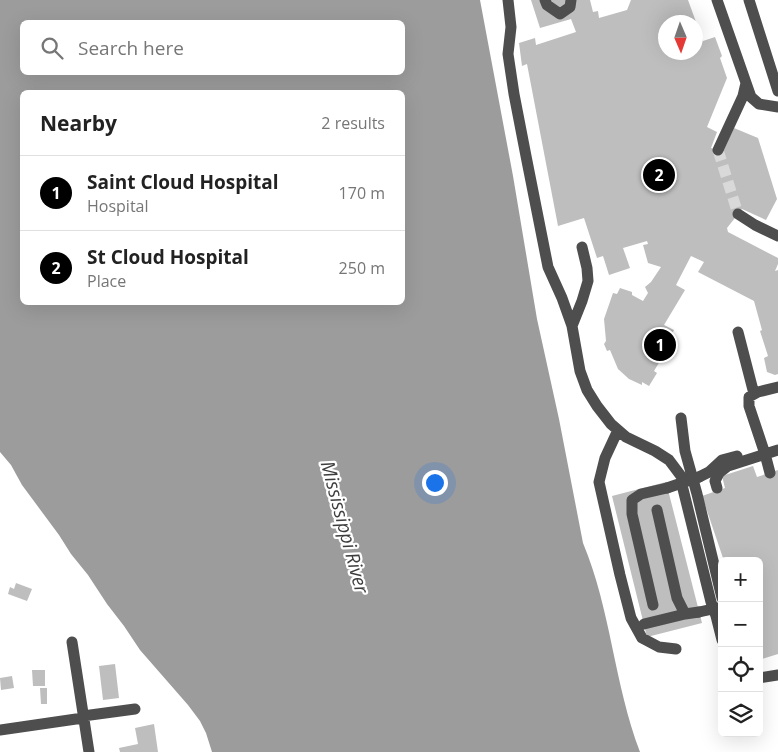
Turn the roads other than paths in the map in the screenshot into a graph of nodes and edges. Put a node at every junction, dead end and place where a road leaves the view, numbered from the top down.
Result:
1 (508, 0) edge
2 (545, 0) edge
3 (571, 0) edge
4 (718, 0) edge
5 (749, 0) edge
6 (746, 83) junction
7 (778, 91) edge
8 (778, 107) edge
9 (718, 150) tunnel mouth
10 (738, 214) tunnel mouth
11 (778, 236) edge
12 (582, 247) dead end
13 (572, 326) junction
14 (738, 332) dead end
15 (778, 387) edge
16 (754, 394) junction
17 (681, 418) dead end
18 (618, 430) junction
19 (778, 450) edge
20 (760, 456) junction
21 (770, 473) dead end
22 (680, 476) dead end
23 (717, 488) dead end
24 (683, 489) dead end
25 (656, 510) dead end
26 (718, 581) edge
27 (653, 604) dead end
28 (718, 608) edge
29 (685, 614) junction
30 (644, 624) dead end
31 (718, 624) edge
32 (72, 642) dead end
33 (676, 649) dead end
34 (778, 675) edge
35 (763, 677) edge
36 (135, 710) dead end
37 (83, 717) junction
38 (0, 730) edge
39 (89, 752) edge

1 - 13 street
2 - 3 street
4 - 6 street
5 - 7 street
6 - 8 street
6 - 9 street
10 - 11 street
12 - 13 street
13 - 18 street
14 - 16 street
15 - 16 street
16 - 20 street
17 - 26 street
18 - 22 street
18 - 33 street
19 - 20 street
20 - 21 street
20 - 23 street
20 - 27 street, bridge
24 - 31 street
25 - 29 street
28 - 29 street, bridge
29 - 30 street
32 - 37 street
34 - 35 street
36 - 37 street
37 - 38 street
37 - 39 street

